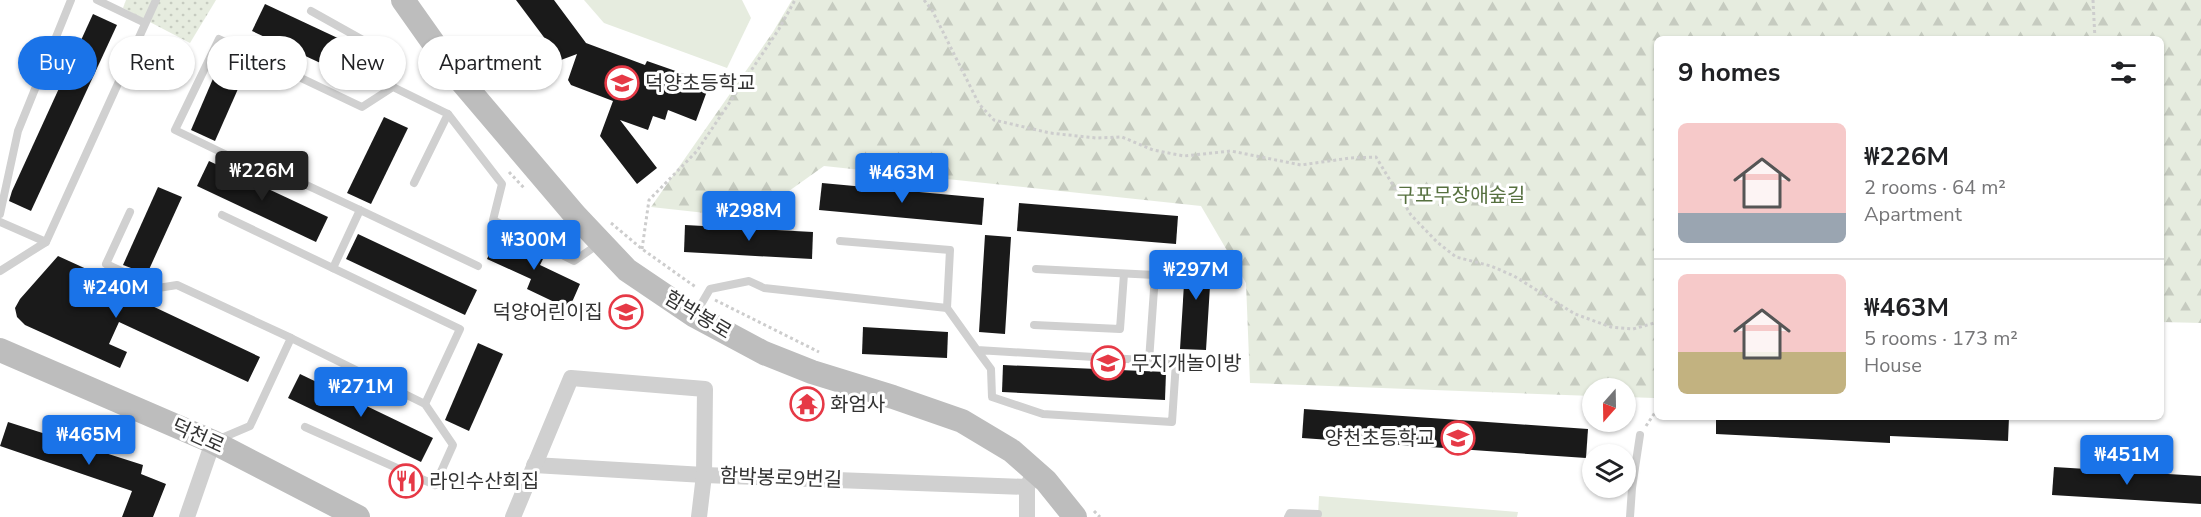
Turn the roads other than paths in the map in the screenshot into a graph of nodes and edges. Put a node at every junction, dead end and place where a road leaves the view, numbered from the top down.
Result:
1 (71, 0) edge
2 (98, 0) edge
3 (156, 0) edge
4 (403, 0) edge
5 (311, 11) dead end
6 (145, 23) junction
7 (356, 36) edge
8 (319, 87) edge
9 (326, 90) edge
10 (388, 90) edge
11 (399, 90) edge
12 (448, 114) junction
13 (414, 183) dead end
14 (360, 210) junction
15 (130, 212) dead end
16 (0, 214) edge
17 (222, 215) dead end
18 (0, 222) edge
19 (840, 241) dead end
20 (46, 242) junction
21 (601, 242) junction
22 (478, 266) dead end
23 (333, 268) junction
24 (1036, 269) dead end
25 (0, 271) edge
26 (1124, 274) junction
27 (947, 308) junction
28 (694, 316) junction
29 (1034, 325) dead end
30 (291, 338) junction
31 (0, 350) edge
32 (977, 350) junction
33 (1149, 361) junction
34 (425, 404) junction
35 (306, 427) dead end
36 (1640, 435) road end
37 (213, 442) junction
38 (534, 465) junction
39 (704, 475) junction
40 (1031, 479) junction
41 (1318, 514) dead end
42 (188, 517) edge
43 (358, 517) edge
44 (513, 517) edge
45 (699, 517) edge
46 (1027, 517) edge
47 (1075, 517) edge
48 (1288, 517) edge
49 (1629, 517) edge

1 - 16 lane
2 - 6 lane
3 - 6 lane
4 - 21 main road, 함박봉로
5 - 7 lane
6 - 20 lane
8 - 14 lane
9 - 10 lane
11 - 12 lane
12 - 13 lane
12 - 21 lane
14 - 22 lane
14 - 23 lane
15 - 30 lane
17 - 23 lane
18 - 20 lane
19 - 27 lane
20 - 25 lane
21 - 28 main road, 함박봉로
23 - 34 lane
24 - 26 lane
26 - 29 lane
26 - 33 lane
27 - 28 lane
27 - 32 lane
28 - 40 main road, 함박봉로
30 - 34 lane
30 - 37 lane
31 - 37 main road, 덕천로
32 - 33 lane
32 - 33 lane
34 - 35 lane
36 - 49 lane
37 - 42 street
37 - 43 main road, 덕천로
38 - 39 street, 함박봉로9번길
38 - 39 street
38 - 44 street
39 - 40 street, 함박봉로9번길
39 - 45 street
40 - 46 street
40 - 47 main road, 함박봉로
41 - 48 lane

